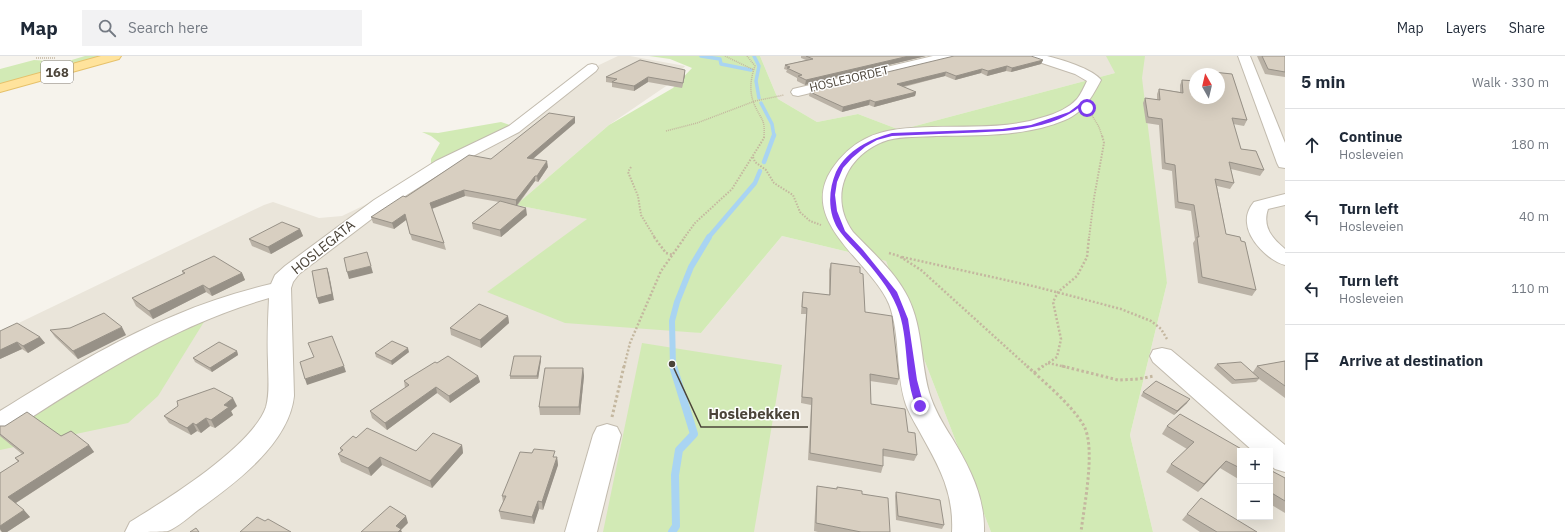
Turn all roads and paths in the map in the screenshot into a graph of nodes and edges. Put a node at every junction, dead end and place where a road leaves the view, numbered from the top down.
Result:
1 (114, 56) edge
2 (725, 56) edge
3 (747, 56) edge
4 (948, 56) edge
5 (1034, 56) edge
6 (1244, 56) edge
7 (592, 68) dead end
8 (754, 70) junction
9 (0, 88) edge
10 (798, 92) joint
11 (755, 101) junction
12 (1081, 104) junction
13 (666, 131) dead end
14 (752, 156) junction
15 (1285, 163) edge
16 (631, 167) dead end
17 (1285, 200) edge
18 (842, 231) junction
19 (861, 251) junction
20 (673, 255) junction
21 (899, 256) junction
22 (1285, 259) edge
23 (280, 288) junction
24 (1058, 292) junction
25 (1048, 363) junction
26 (1171, 364) junction
27 (1034, 373) junction
28 (0, 424) edge
29 (607, 434) joint
30 (1285, 461) edge
31 (141, 532) edge
32 (582, 532) edge
33 (968, 532) edge
34 (1081, 532) edge

1 - 9 main road, 168
2 - 8 path
3 - 8 path
4 - 10 street, HOSLEJORDET
5 - 12 street
6 - 15 street
7 - 23 street, HOSLEGATA
8 - 11 path
10 - 11 path
11 - 13 path
11 - 14 path
12 - 18 street
12 - 24 path
14 - 18 path
14 - 20 path
16 - 20 path
17 - 22 street
18 - 19 street
19 - 21 path
19 - 33 street
20 - 29 path
21 - 24 path
21 - 27 path
23 - 28 street
23 - 31 street
24 - 25 path
24 - 26 path
25 - 26 path
25 - 27 path
26 - 30 street
27 - 34 path
29 - 32 street

